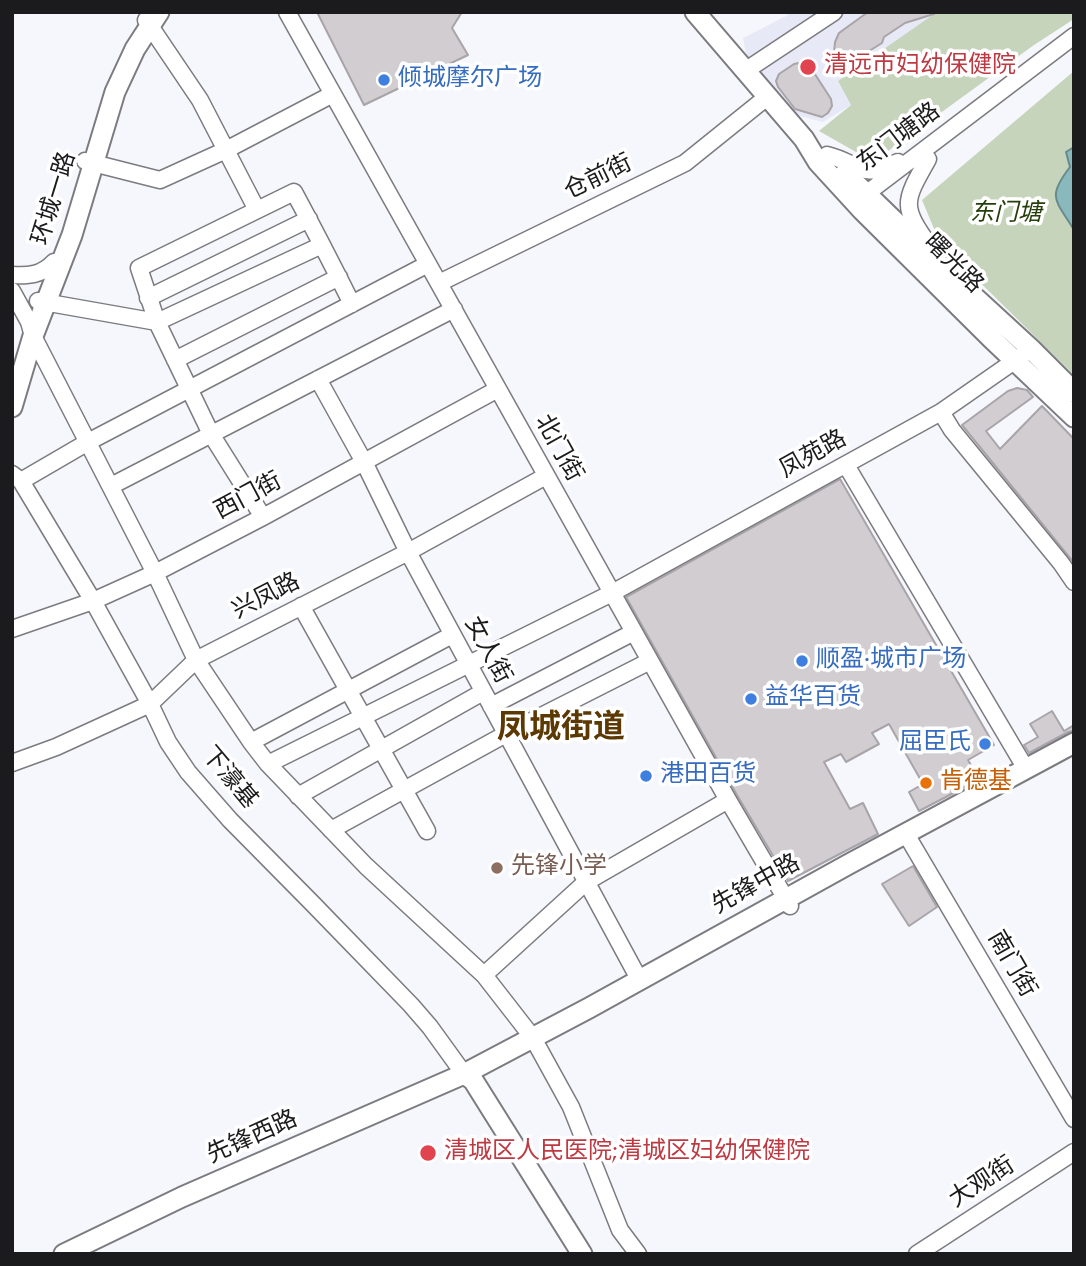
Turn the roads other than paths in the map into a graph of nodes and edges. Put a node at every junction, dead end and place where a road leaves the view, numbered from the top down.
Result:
1 (287, 12) edge
2 (695, 12) edge
3 (834, 12) edge
4 (151, 18) edge
5 (1074, 36) edge
6 (1074, 48) edge
7 (745, 71) junction
8 (333, 94) junction
9 (767, 97) junction
10 (804, 139) junction
11 (226, 150) junction
12 (827, 155) junction
13 (925, 155) junction
14 (89, 161) junction
15 (864, 202) junction
16 (257, 210) junction
17 (309, 219) junction
18 (322, 245) junction
19 (54, 262) junction
20 (428, 264) junction
21 (946, 271) junction
22 (12, 275) edge
23 (339, 277) junction
24 (439, 283) junction
25 (12, 291) edge
26 (148, 298) junction
27 (42, 301) junction
28 (352, 304) junction
29 (12, 309) edge
30 (453, 309) junction
31 (157, 322) junction
32 (29, 330) junction
33 (1023, 355) junction
34 (175, 360) junction
35 (12, 374) edge
36 (318, 379) junction
37 (189, 389) junction
38 (498, 389) junction
39 (1074, 392) edge
40 (12, 407) edge
41 (941, 412) junction
42 (1074, 417) edge
43 (211, 434) junction
44 (88, 442) junction
45 (364, 462) junction
46 (846, 465) junction
47 (546, 476) junction
48 (16, 477) edge
49 (111, 485) junction
50 (263, 517) junction
51 (408, 552) junction
52 (155, 573) junction
53 (1074, 582) edge
54 (612, 593) junction
55 (93, 601) junction
56 (301, 606) junction
57 (12, 629) edge
58 (634, 632) junction
59 (452, 635) junction
60 (196, 660) junction
61 (650, 661) junction
62 (468, 665) junction
63 (348, 691) junction
64 (487, 699) junction
65 (150, 704) junction
66 (363, 717) junction
67 (506, 734) junction
68 (251, 742) junction
69 (1074, 743) edge
70 (381, 750) junction
71 (1074, 758) edge
72 (12, 763) edge
73 (268, 764) junction
74 (1027, 769) junction
75 (404, 790) junction
76 (298, 796) junction
77 (727, 800) junction
78 (331, 830) junction
79 (427, 831) dead end
80 (909, 838) junction
81 (586, 882) junction
82 (788, 902) junction
83 (484, 975) junction
84 (639, 979) junction
85 (535, 1042) junction
86 (467, 1079) junction
87 (1074, 1119) edge
88 (1074, 1152) edge
89 (64, 1254) edge
90 (84, 1254) edge
91 (574, 1254) edge
92 (582, 1254) edge
93 (638, 1254) edge
94 (917, 1254) edge

1 - 8 street, 北门街
2 - 7 main road, 曙光路
3 - 7 street
4 - 11 street
4 - 14 main road, 环城一路
5 - 13 street, 东门塘路
6 - 13 street, 东门塘路
7 - 9 main road, 曙光路
8 - 11 street
8 - 20 street, 北门街
9 - 10 main road, 曙光路
9 - 24 street, 仓前街
10 - 12 main road, 曙光路
10 - 15 main road, 曙光路
11 - 14 street
11 - 16 street
12 - 13 street
12 - 15 main road, 曙光路
13 - 15 street, 东门塘路
13 - 21 street
14 - 19 main road, 环城一路
14 - 27 main road, 环城一路
15 - 21 main road, 曙光路
15 - 33 main road, 曙光路
16 - 17 street
16 - 26 street
17 - 18 street
17 - 26 street
18 - 23 street
18 - 31 street
19 - 22 street
19 - 27 main road, 环城一路
20 - 24 street, 北门街
20 - 28 street
21 - 33 main road, 曙光路
23 - 28 street
23 - 34 street
24 - 30 street, 北门街
25 - 32 street
26 - 31 street
27 - 31 street
27 - 32 main road, 环城一路
28 - 37 street
29 - 32 street
30 - 36 street
30 - 38 street, 北门街
31 - 34 street
32 - 35 main road, 环城一路
32 - 40 main road, 环城一路
32 - 44 street
33 - 39 main road, 曙光路
33 - 41 street, 凤苑路
33 - 42 main road, 曙光路
34 - 37 street
36 - 43 street
36 - 45 street, 女人街
37 - 43 street
37 - 44 street
38 - 45 street, 西门街
38 - 47 street, 北门街
41 - 46 street, 凤苑路
41 - 53 street
43 - 49 street
43 - 50 street
44 - 48 street
44 - 49 street
45 - 50 street, 西门街
45 - 51 street, 女人街
46 - 54 street, 凤苑路
46 - 74 street
47 - 51 street, 兴凤路
47 - 54 street, 北门街
48 - 55 street, 下濠基
49 - 52 street
50 - 52 street, 西门街
51 - 56 street, 兴凤路
51 - 59 street, 女人街
52 - 55 street, 西门街
52 - 60 street
54 - 58 street, 北门街
54 - 62 street, 凤苑路
55 - 57 street, 西门街
55 - 65 street, 下濠基
56 - 60 street, 兴凤路
56 - 63 street
58 - 61 street, 北门街
58 - 64 street
59 - 62 street, 女人街
59 - 63 street
60 - 65 street, 兴凤路
60 - 68 street
61 - 67 street
61 - 77 street, 北门街
62 - 64 street, 女人街
62 - 66 street, 凤苑路
63 - 66 street
63 - 68 street
64 - 67 street, 女人街
64 - 70 street
65 - 72 street, 兴凤路
65 - 86 street, 下濠基
66 - 70 street
66 - 73 street, 凤苑路
67 - 75 street
67 - 81 street, 女人街
68 - 73 street
69 - 74 main road, 先锋中路
70 - 75 street
70 - 76 street
71 - 80 main road, 先锋中路
73 - 76 street
74 - 80 main road, 先锋中路
75 - 78 street
75 - 79 street
76 - 78 street
77 - 81 street
77 - 82 street, 北门街
78 - 83 street
80 - 82 main road, 先锋中路
80 - 87 street, 南门街
81 - 83 street
81 - 84 street, 女人街
82 - 84 main road, 先锋中路
82 - 85 main road, 先锋中路
83 - 85 street
84 - 85 main road, 先锋中路
85 - 86 main road, 先锋中路
85 - 93 street
86 - 89 main road, 先锋西路
86 - 90 main road, 先锋西路
86 - 91 main road, 下濠基
86 - 92 main road, 下濠基
88 - 94 street, 大观街

